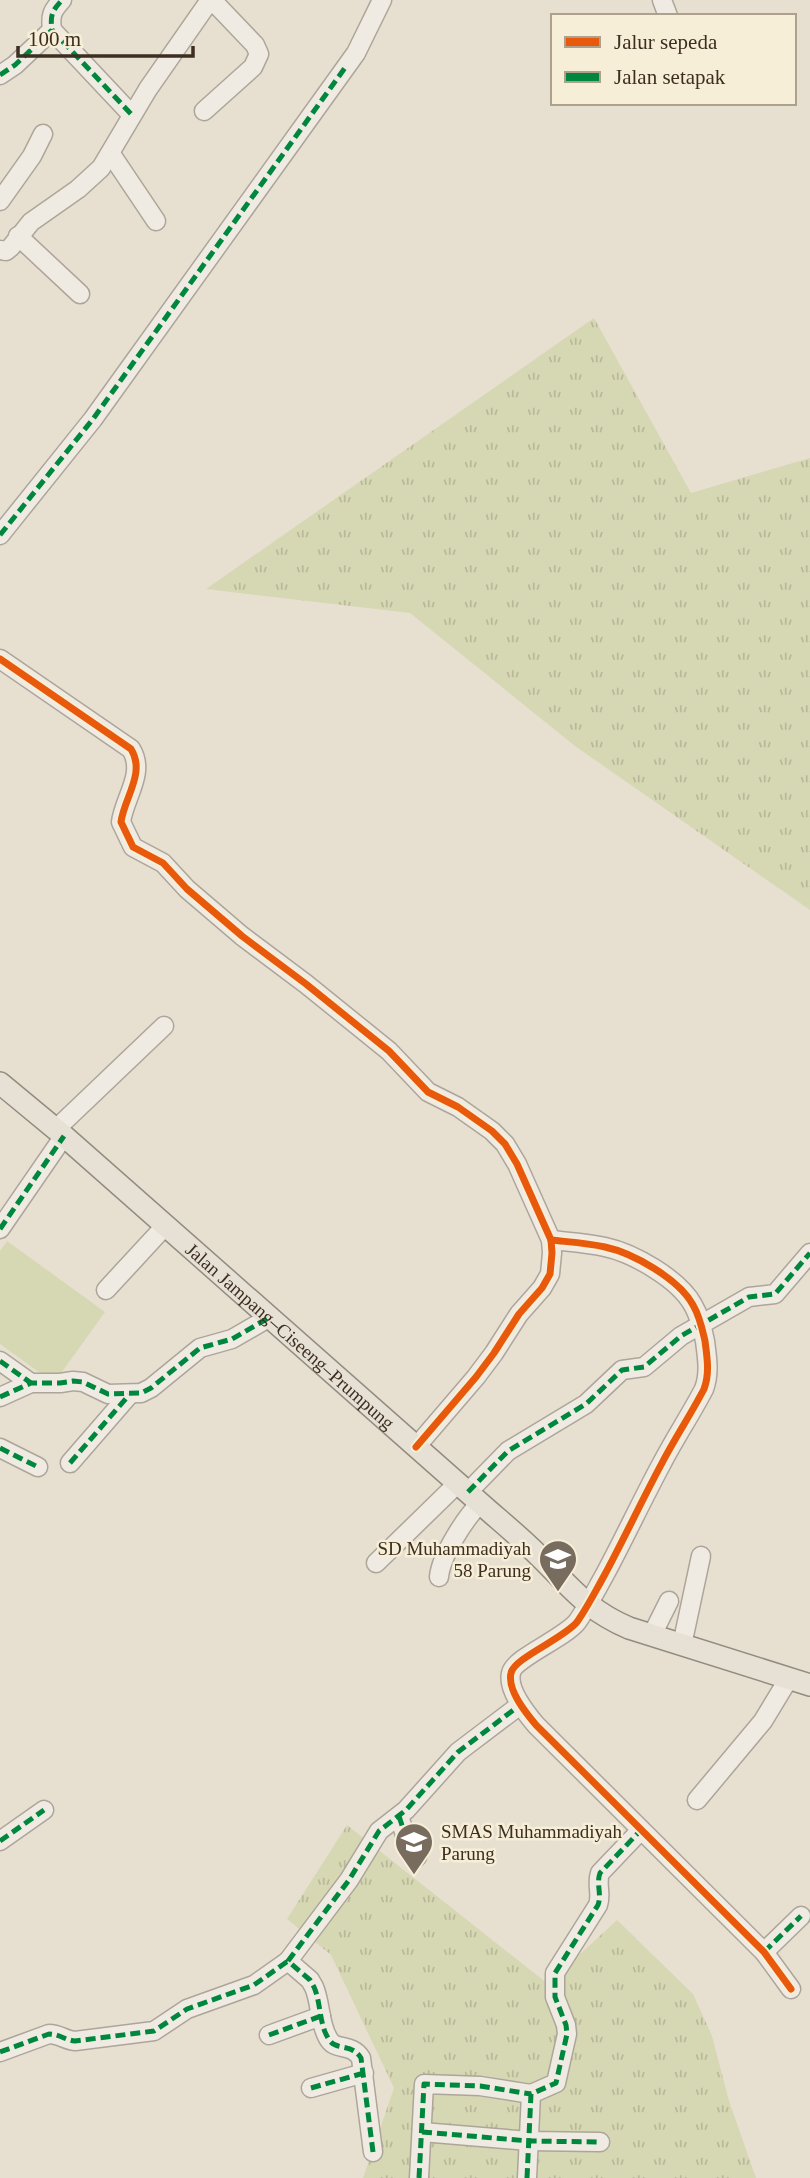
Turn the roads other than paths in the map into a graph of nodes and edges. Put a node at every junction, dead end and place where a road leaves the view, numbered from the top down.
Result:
1 (62, 0) edge
2 (211, 0) edge
3 (382, 0) edge
4 (52, 30) junction
5 (3, 68) edge
6 (204, 111) dead end
7 (132, 115) junction
8 (43, 134) dead end
9 (110, 154) junction
10 (1, 197) edge
11 (156, 220) dead end
12 (18, 236) junction
13 (0, 250) edge
14 (79, 294) dead end
15 (0, 535) edge
16 (0, 659) edge
17 (164, 1026) dead end
18 (0, 1083) edge
19 (60, 1132) junction
20 (166, 1225) junction
21 (0, 1229) edge
22 (551, 1240) junction
23 (810, 1253) edge
24 (106, 1290) dead end
25 (270, 1317) junction
26 (702, 1325) junction
27 (0, 1361) edge
28 (32, 1383) junction
29 (129, 1395) junction
30 (0, 1397) edge
31 (416, 1447) junction
32 (0, 1448) edge
33 (70, 1463) dead end
34 (38, 1467) dead end
35 (469, 1493) junction
36 (701, 1556) dead end
37 (376, 1563) dead end
38 (439, 1577) dead end
39 (668, 1601) dead end
40 (588, 1605) junction
41 (652, 1635) junction
42 (682, 1645) junction
43 (789, 1678) junction
44 (810, 1685) edge
45 (520, 1705) junction
46 (697, 1800) dead end
47 (44, 1810) dead end
48 (399, 1816) junction
49 (640, 1831) junction
50 (0, 1841) edge
51 (417, 1857) dead end
52 (801, 1916) dead end
53 (764, 1952) junction
54 (288, 1961) junction
55 (790, 1989) dead end
56 (321, 2016) junction
57 (269, 2035) dead end
58 (0, 2052) edge
59 (364, 2073) junction
60 (311, 2088) dead end
61 (531, 2094) junction
62 (422, 2132) junction
63 (529, 2141) junction
64 (600, 2142) dead end
65 (373, 2152) dead end
66 (419, 2178) edge
67 (527, 2178) edge

1 - 4 street
2 - 6 street
2 - 7 street
3 - 15 street
4 - 5 street
4 - 7 street
7 - 9 street
8 - 10 street
9 - 11 street
9 - 12 street
12 - 13 street
12 - 14 street
16 - 22 street
17 - 19 street
18 - 19 main road, Jalan Jampang–Ciseeng–Prumpung
19 - 20 main road, Jalan Jampang–Ciseeng–Prumpung
19 - 21 street
20 - 24 street
20 - 25 main road, Jalan Jampang–Ciseeng–Prumpung
22 - 26 street
22 - 31 street
23 - 26 street
25 - 29 street
25 - 31 main road, Jalan Jampang–Ciseeng–Prumpung
26 - 35 street
26 - 40 street
27 - 28 street
28 - 29 street
28 - 30 street
29 - 33 street
31 - 35 main road, Jalan Jampang–Ciseeng–Prumpung
32 - 34 street
35 - 37 street
35 - 38 street
35 - 40 main road, Jalan Jampang–Ciseeng–Prumpung
36 - 42 street
39 - 41 street
40 - 41 main road, Jalan Jampang–Ciseeng–Prumpung
40 - 45 street
41 - 42 main road, Jalan Jampang–Ciseeng–Prumpung
42 - 43 main road, Jalan Jampang–Ciseeng–Prumpung
43 - 44 main road, Jalan Jampang–Ciseeng–Prumpung
43 - 46 street
45 - 48 street
45 - 49 street
47 - 50 street
48 - 51 street
48 - 54 street
49 - 53 street
49 - 61 street
52 - 53 street
53 - 55 street
54 - 56 street
54 - 58 street
56 - 57 street
56 - 59 street
59 - 60 street
59 - 65 street
61 - 62 street
61 - 63 street
62 - 63 street
62 - 66 street
63 - 64 street
63 - 67 street

